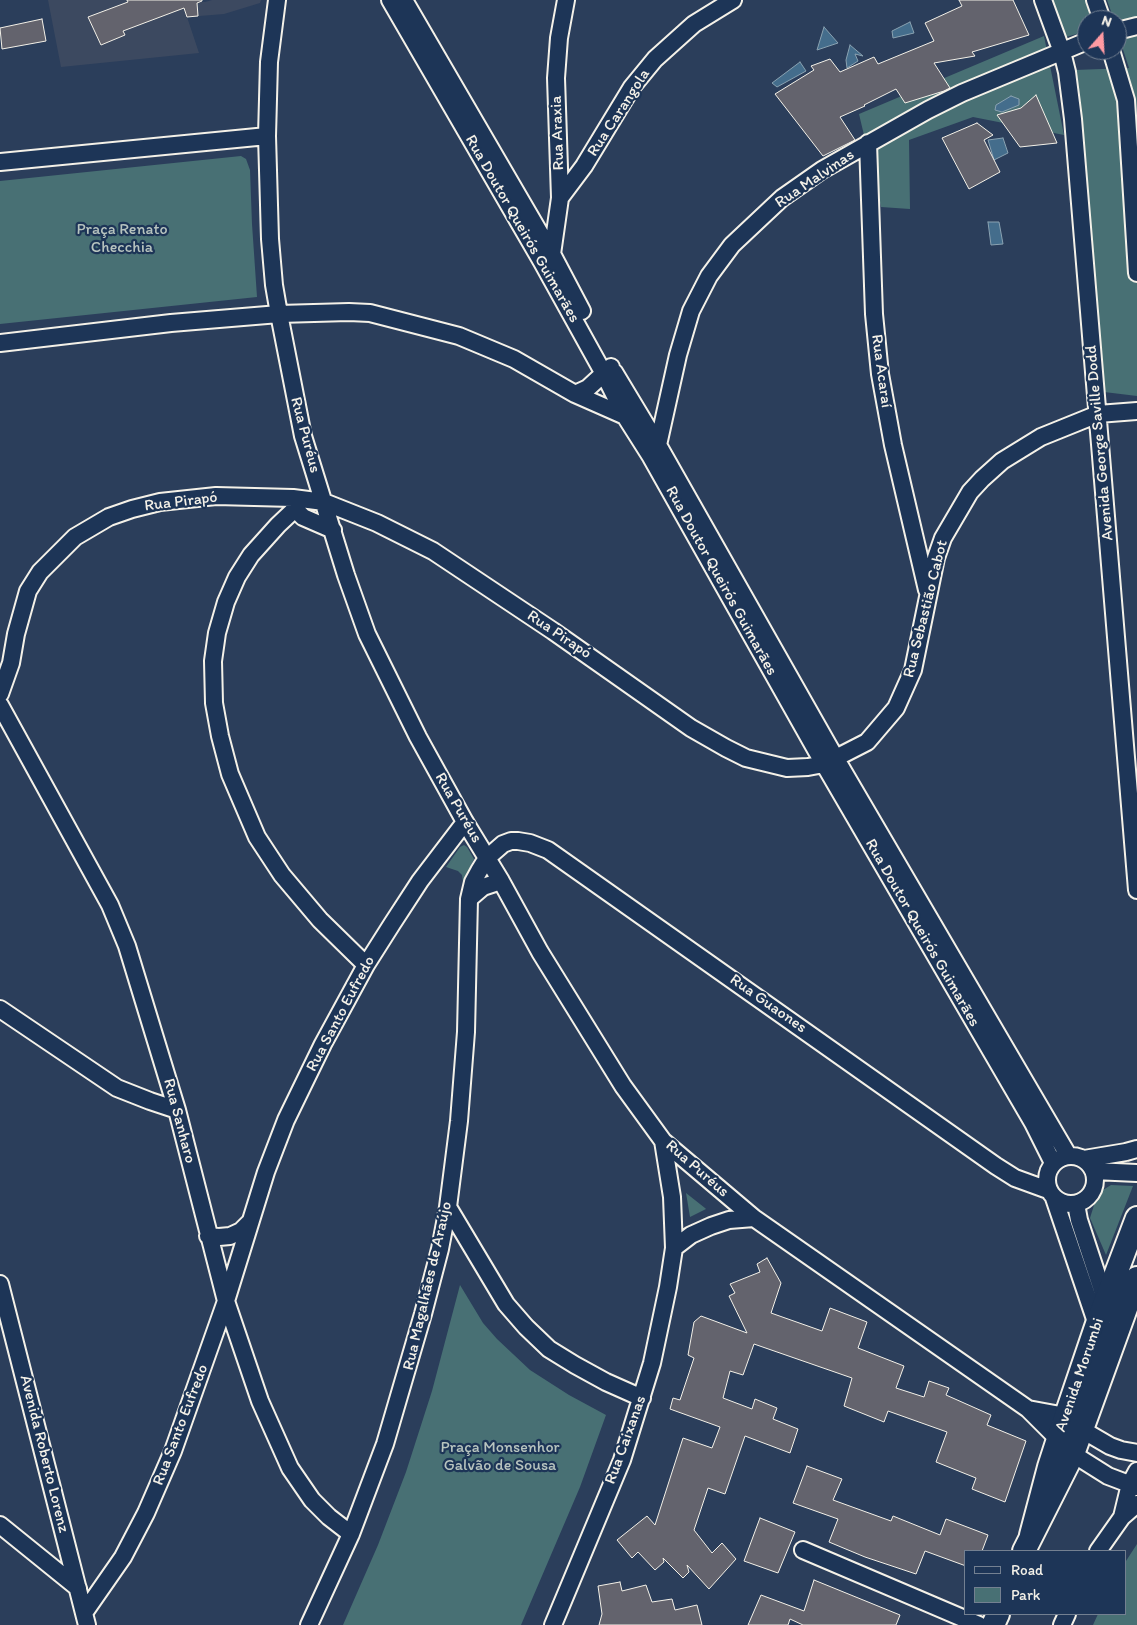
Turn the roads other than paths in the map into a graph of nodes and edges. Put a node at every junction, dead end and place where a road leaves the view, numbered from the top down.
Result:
1 (276, 0) edge
2 (390, 0) edge
3 (404, 0) edge
4 (566, 0) edge
5 (733, 0) edge
6 (1043, 0) edge
7 (1077, 45) edge
8 (1062, 52) junction
9 (1115, 60) edge
10 (267, 136) junction
11 (868, 143) junction
12 (0, 162) edge
13 (559, 204) junction
14 (541, 236) junction
15 (547, 258) junction
16 (1137, 273) edge
17 (279, 314) junction
18 (0, 342) edge
19 (608, 370) junction
20 (575, 394) junction
21 (1137, 411) edge
22 (1098, 414) junction
23 (634, 416) junction
24 (655, 451) junction
25 (324, 502) junction
26 (294, 503) junction
27 (333, 530) junction
28 (928, 595) junction
29 (0, 694) edge
30 (0, 705) edge
31 (830, 761) junction
32 (464, 822) junction
33 (488, 858) junction
34 (501, 881) junction
35 (1137, 890) edge
36 (469, 899) junction
37 (366, 965) junction
38 (3, 1017) edge
39 (177, 1110) junction
40 (1137, 1138) edge
41 (663, 1141) junction
42 (1132, 1151) edge
43 (1082, 1162) junction
44 (1052, 1163) junction
45 (1137, 1173) edge
46 (1051, 1194) junction
47 (1076, 1204) junction
48 (448, 1207) junction
49 (754, 1218) junction
50 (1137, 1218) edge
51 (249, 1223) junction
52 (208, 1236) junction
53 (674, 1248) junction
54 (1137, 1278) edge
55 (0, 1284) edge
56 (226, 1301) junction
57 (1106, 1302) junction
58 (1097, 1325) junction
59 (1113, 1343) junction
60 (642, 1398) junction
61 (1028, 1409) junction
62 (1073, 1424) junction
63 (1065, 1447) junction
64 (1137, 1453) edge
65 (1135, 1481) edge
66 (1137, 1504) edge
67 (1122, 1517) junction
68 (0, 1525) edge
69 (351, 1534) junction
70 (1028, 1543) edge
71 (803, 1550) dead end
72 (1099, 1550) edge
73 (78, 1588) junction
74 (86, 1619) edge
75 (309, 1625) edge
76 (553, 1625) edge
77 (979, 1625) edge

1 - 10 street, Rua Puréus
2 - 15 street, Rua Doutor Queirós Guimarães
3 - 14 street, Rua Doutor Queirós Guimarães
4 - 13 street, Rua Araxia
5 - 13 street, Rua Carangola
6 - 8 street, Avenida George Saville Dodd
7 - 8 street, Rua Malvinas
8 - 11 street, Rua Malvinas
8 - 22 street, Avenida George Saville Dodd
9 - 16 street
10 - 12 street
10 - 17 street, Rua Puréus
11 - 24 street, Rua Malvinas
11 - 28 street, Rua Acaraí
13 - 14 street, Rua Carangola
13 - 15 street, Rua Araxia
14 - 15 street, Rua Doutor Queirós Guimarães
15 - 19 street, Rua Doutor Queirós Guimarães
17 - 18 street
17 - 20 street
17 - 25 street, Rua Puréus
19 - 20 street
19 - 23 street, Rua Doutor Queirós Guimarães
20 - 23 street
21 - 22 street, Rua Sebastião Cabot
22 - 28 street, Rua Sebastião Cabot
22 - 35 street, Avenida George Saville Dodd
23 - 24 street, Rua Doutor Queirós Guimarães
24 - 31 street, Rua Doutor Queirós Guimarães
25 - 26 street, Rua Pirapó
25 - 27 street, Rua Puréus
25 - 31 street, Rua Pirapó
26 - 27 street
26 - 29 street, Rua Pirapó
26 - 37 street
27 - 32 street, Rua Puréus
28 - 31 street, Rua Sebastião Cabot
30 - 39 street, Rua Sanharo
31 - 43 street, Rua Doutor Queirós Guimarães
31 - 44 street, Rua Doutor Queirós Guimarães
32 - 33 street, Rua Puréus
32 - 37 street, Rua Santo Eufredo
33 - 34 street, Rua Puréus
33 - 36 street, Rua Magalhães de Araújo
33 - 46 street, Rua Guaones
34 - 36 street
34 - 41 street, Rua Puréus
36 - 48 street, Rua Magalhães de Araújo
37 - 51 street, Rua Santo Eufredo
38 - 39 street
39 - 52 street, Rua Sanharo
40 - 42 street
41 - 49 street, Rua Puréus
41 - 53 street, Rua Caixanas
42 - 43 street
43 - 44 street
43 - 45 street
43 - 47 street
44 - 46 street
46 - 47 street
46 - 58 street
47 - 57 street
48 - 60 street
48 - 69 street, Rua Magalhães de Araújo
49 - 53 street
49 - 61 street, Rua Puréus
50 - 57 main road, Avenida Morumbi
51 - 52 street
51 - 56 street, Rua Santo Eufredo
52 - 56 street, Rua Sanharo
53 - 60 street, Rua Caixanas
54 - 59 main road, Avenida Morumbi
55 - 73 street, Avenida Roberto Lorenz
56 - 69 street, Rua Sanharo
56 - 74 street, Rua Santo Eufredo
57 - 58 main road, Avenida Morumbi
57 - 59 main road
58 - 62 main road, Avenida Morumbi
59 - 62 main road, Avenida Morumbi
60 - 76 street, Rua Caixanas
61 - 62 street, Rua Puréus
61 - 63 street, Rua Puréus
62 - 63 main road, Avenida Morumbi
62 - 64 street, Rua Puréus
63 - 65 street, Rua Puréus
63 - 70 main road, Avenida Morumbi
65 - 67 street
66 - 67 street
67 - 72 street
68 - 73 street
69 - 75 street, Rua Magalhães de Araújo
71 - 77 street
73 - 74 street, Avenida Roberto Lorenz

